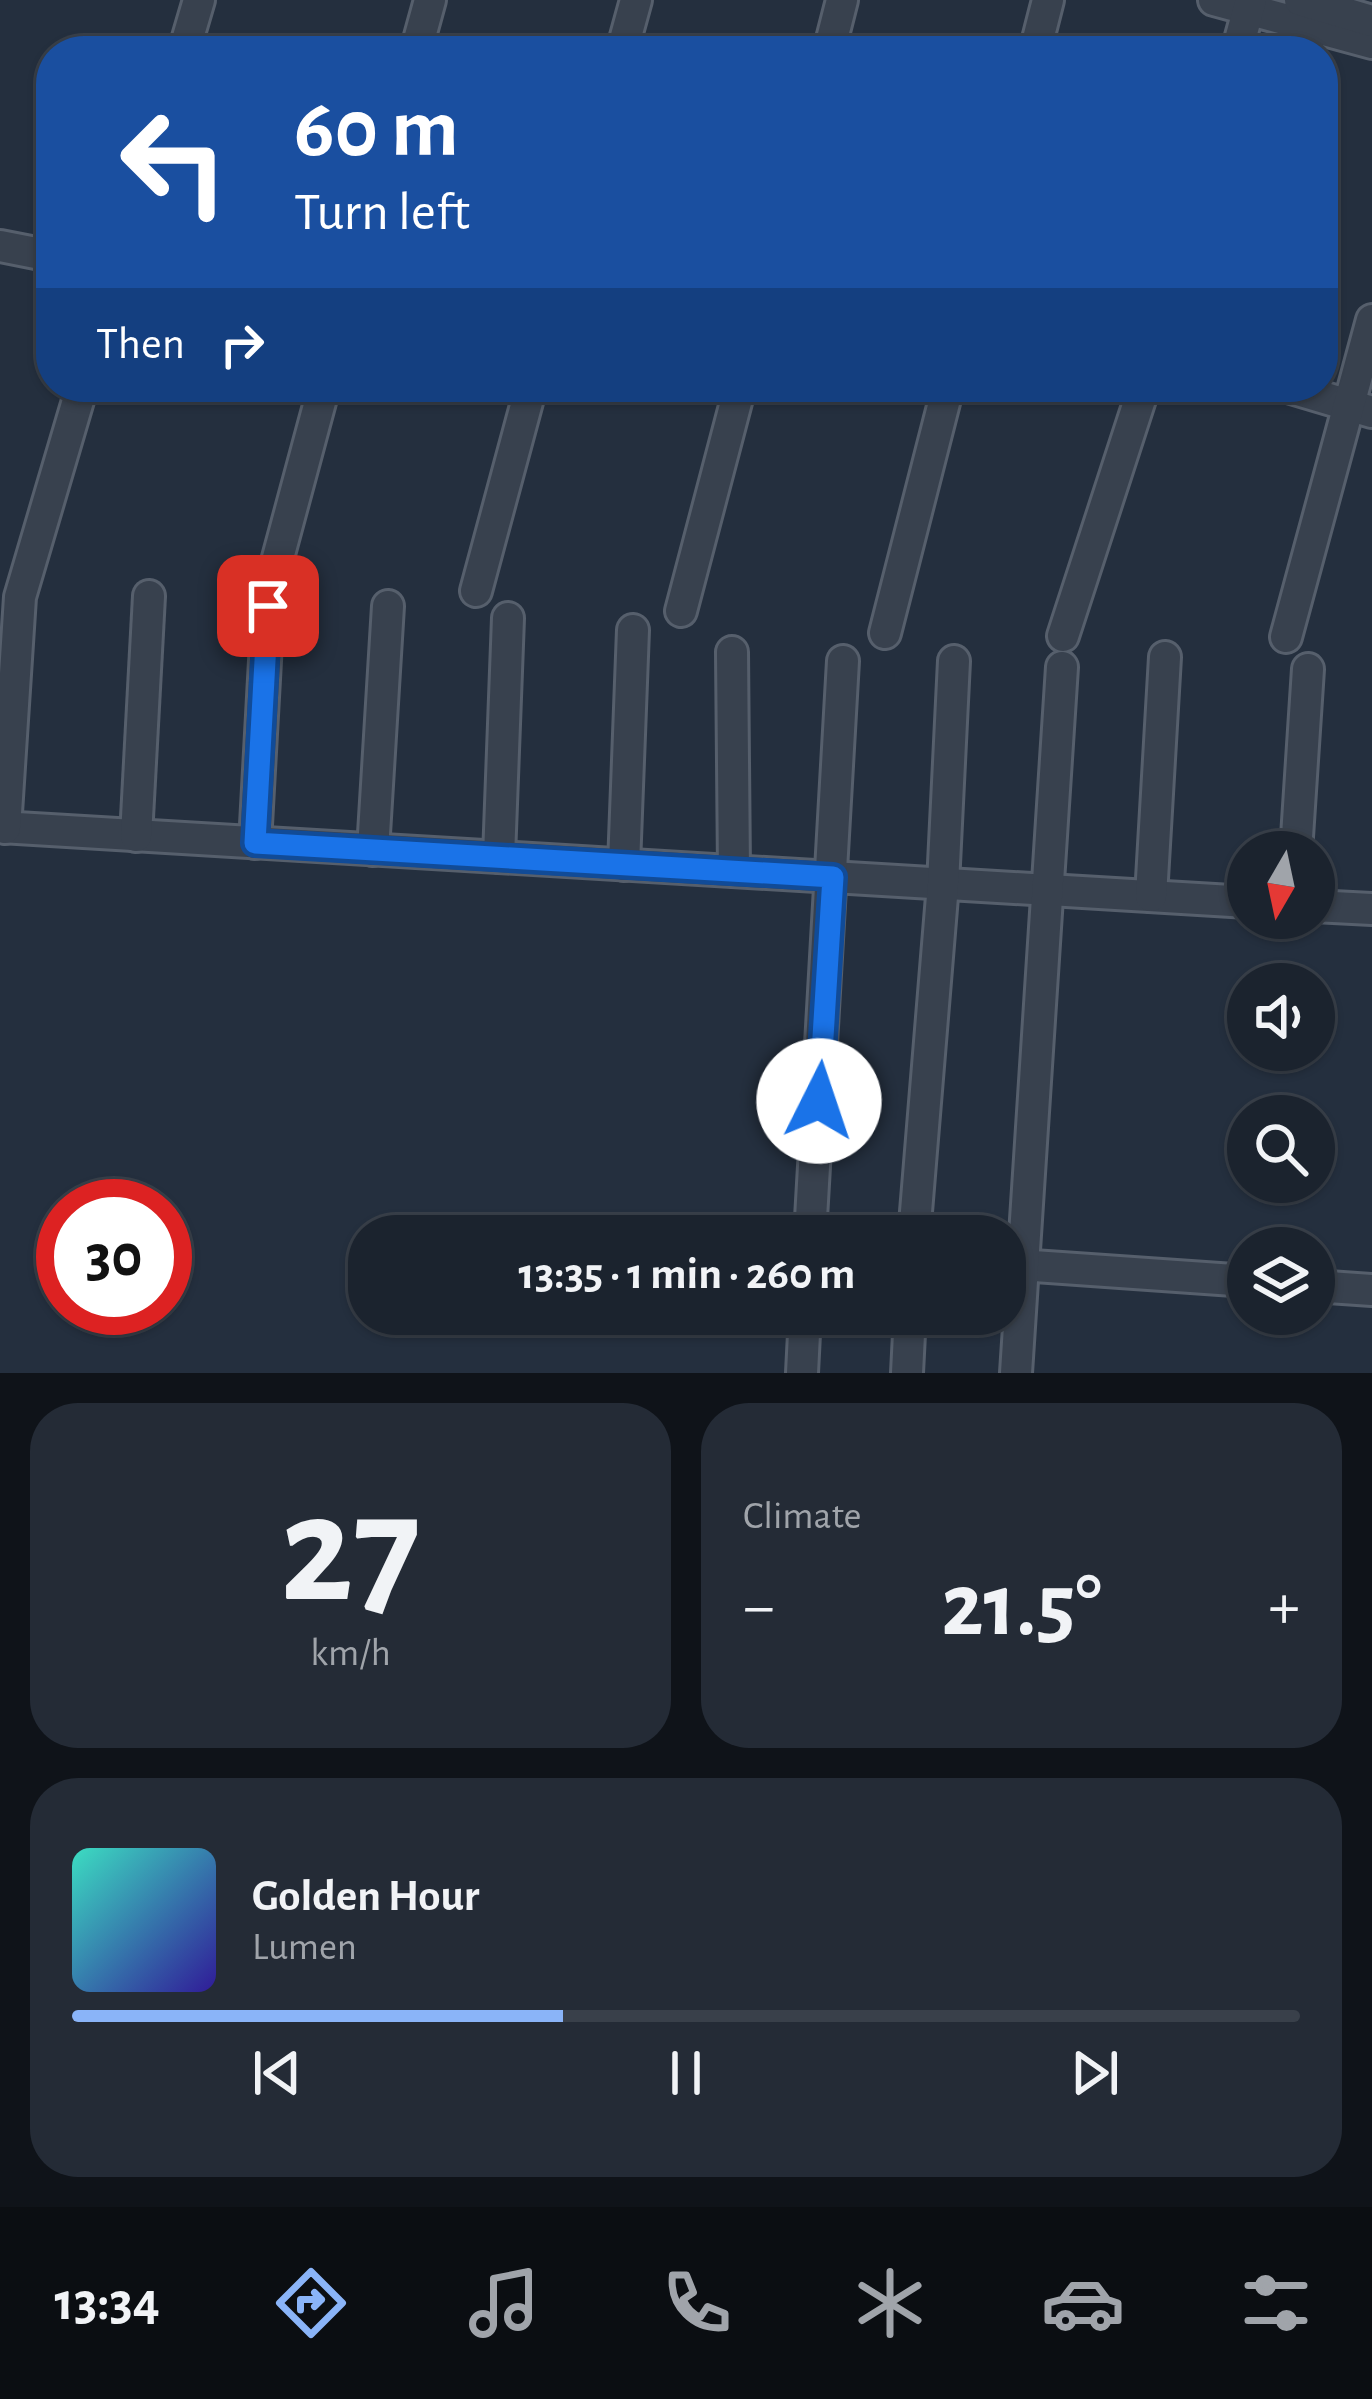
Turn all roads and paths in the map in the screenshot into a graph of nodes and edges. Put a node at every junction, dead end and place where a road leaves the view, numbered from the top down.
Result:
1 (199, 0) edge
2 (430, 0) edge
3 (636, 0) edge
4 (842, 0) edge
5 (1048, 0) edge
6 (1214, 0) edge
7 (1300, 0) edge
8 (1250, 5) edge
9 (1372, 21) edge
10 (188, 36) edge
11 (420, 36) edge
12 (626, 36) edge
13 (833, 36) edge
14 (1039, 36) edge
15 (1241, 36) edge
16 (1372, 43) edge
17 (0, 246) edge
18 (36, 253) edge
19 (1372, 320) edge
20 (78, 402) edge
21 (320, 402) edge
22 (527, 402) edge
23 (736, 402) edge
24 (944, 402) edge
25 (1139, 402) edge
26 (1361, 408) edge
27 (274, 569) dead end
28 (476, 590) dead end
29 (149, 596) dead end
30 (268, 606) dead end
31 (388, 606) dead end
32 (681, 611) dead end
33 (508, 618) dead end
34 (632, 630) dead end
35 (885, 633) dead end
36 (1286, 638) dead end
37 (732, 652) dead end
38 (1165, 657) dead end
39 (954, 661) dead end
40 (843, 662) dead end
41 (1308, 669) dead end
42 (3, 828) edge
43 (1297, 831) edge
44 (136, 836) junction
45 (255, 843) junction
46 (373, 850) junction
47 (499, 857) junction
48 (624, 865) junction
49 (734, 871) junction
50 (833, 877) junction
51 (943, 884) junction
52 (1051, 890) junction
53 (1151, 896) junction
54 (1227, 901) edge
55 (1335, 907) edge
56 (1372, 909) edge
57 (811, 1215) edge
58 (916, 1215) edge
59 (1017, 1215) edge
60 (1026, 1265) edge
61 (1227, 1279) edge
62 (1335, 1287) edge
63 (1372, 1289) edge
64 (804, 1335) edge
65 (909, 1335) edge
66 (1015, 1335) edge
67 (802, 1373) edge
68 (907, 1373) edge
69 (1016, 1373) edge

1 - 10 street
2 - 11 street
3 - 12 street
4 - 13 street
5 - 14 street
6 - 8 street
7 - 9 street
8 - 15 street
8 - 16 street
17 - 18 street
19 - 26 street
20 - 42 street
21 - 27 street
22 - 28 street
23 - 32 street
24 - 35 street
25 - 52 street
26 - 36 street
29 - 44 street
30 - 45 street
31 - 46 street
33 - 47 street
34 - 48 street
37 - 49 street
38 - 53 street
39 - 51 street
40 - 50 street
41 - 43 street
42 - 44 street
44 - 45 street
45 - 46 street
46 - 47 street
47 - 48 street
48 - 49 street
49 - 50 street
50 - 51 street
50 - 57 street
51 - 52 street
51 - 58 street
52 - 53 street
52 - 59 street
53 - 54 street
55 - 56 street
60 - 61 street
62 - 63 street
64 - 67 street
65 - 68 street
66 - 69 street

